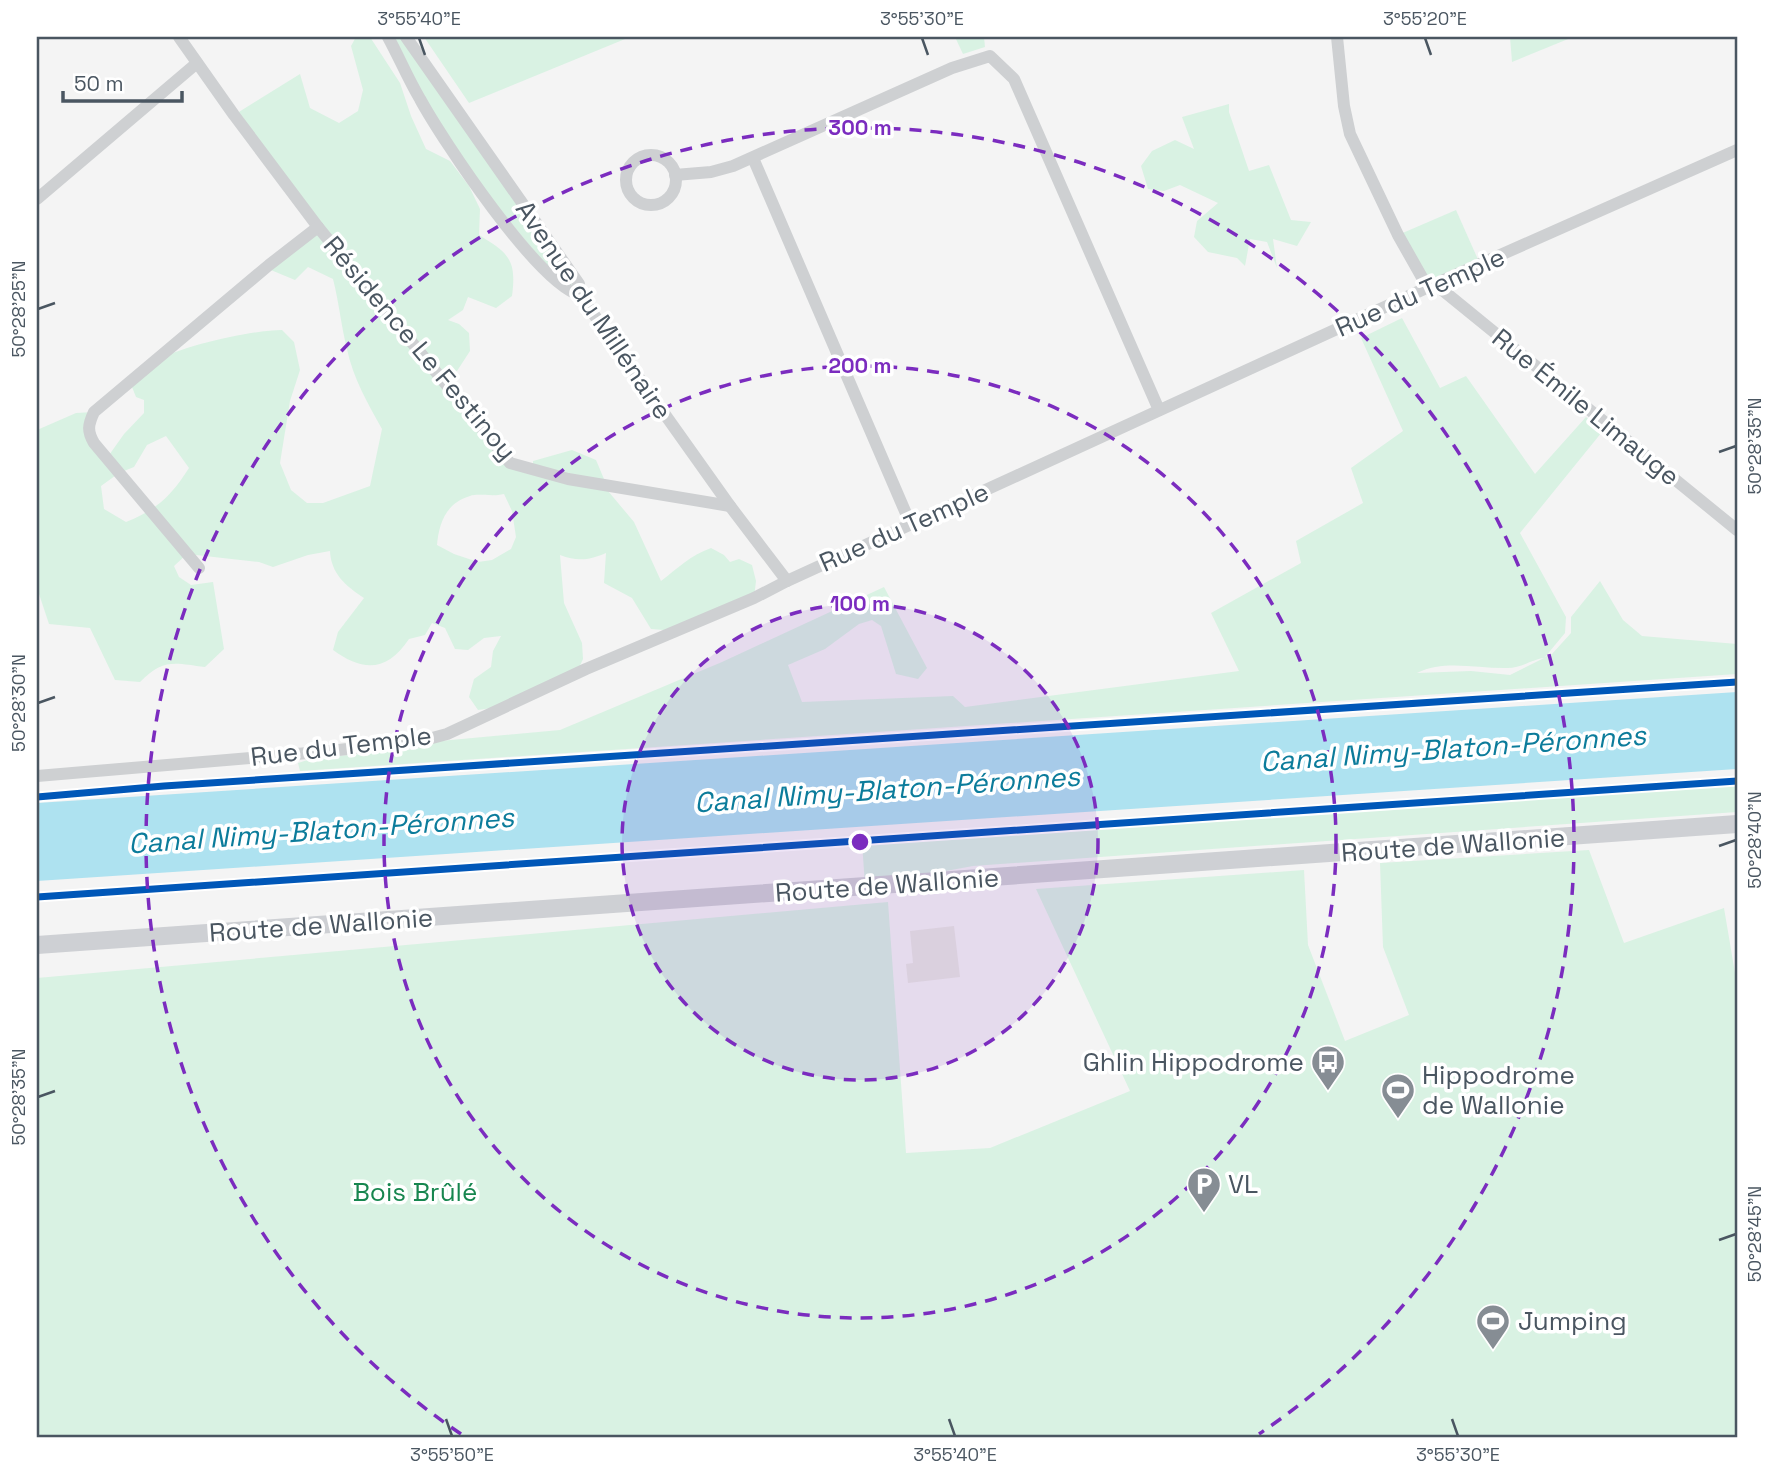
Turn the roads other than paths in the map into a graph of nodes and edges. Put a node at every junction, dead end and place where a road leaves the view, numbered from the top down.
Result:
1 (179, 37) edge
2 (388, 37) edge
3 (406, 37) edge
4 (1337, 37) edge
5 (197, 63) junction
6 (1737, 150) edge
7 (752, 158) junction
8 (675, 175) junction
9 (37, 199) edge
10 (318, 227) junction
11 (1431, 286) junction
12 (580, 295) junction
13 (1159, 410) junction
14 (730, 506) junction
15 (911, 525) junction
16 (1737, 530) edge
17 (199, 568) dead end
18 (787, 581) junction
19 (37, 776) edge
20 (1737, 824) edge
21 (37, 945) edge

1 - 5 street, Résidence Le Festinoy
2 - 12 street
3 - 12 street, Avenue du Millénaire
4 - 11 street, Rue Émile Limauge
5 - 9 street
5 - 10 street, Résidence Le Festinoy
6 - 11 street, Rue du Temple
7 - 8 street
7 - 13 street
7 - 15 street
8 - 8 street
10 - 14 street, Résidence Le Festinoy
10 - 17 street, Résidence Le Festinoy
11 - 13 street, Rue du Temple
11 - 16 street, Rue Émile Limauge
12 - 14 street, Avenue du Millénaire
13 - 15 street, Rue du Temple
14 - 18 street, Avenue du Millénaire
15 - 18 street, Rue du Temple
18 - 19 street, Rue du Temple
20 - 21 main road, Route de Wallonie

